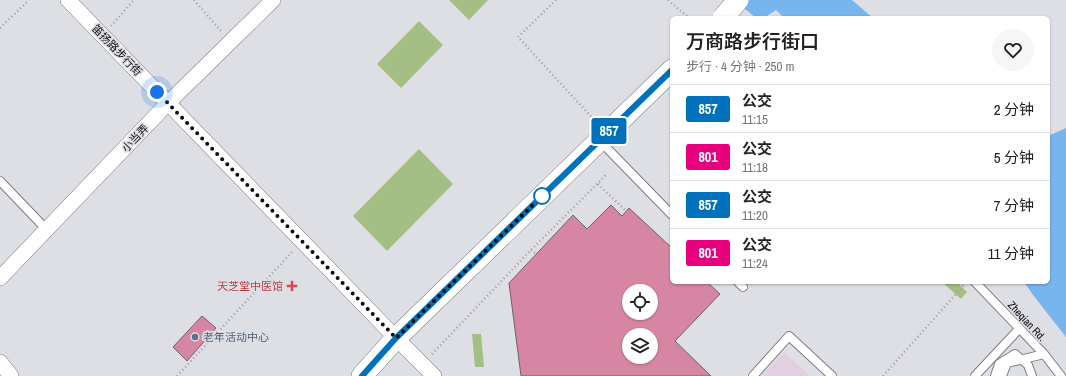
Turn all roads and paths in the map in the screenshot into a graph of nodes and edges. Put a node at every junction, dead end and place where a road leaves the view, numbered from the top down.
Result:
1 (29, 0) edge
2 (68, 0) edge
3 (134, 0) edge
4 (194, 0) edge
5 (273, 0) edge
6 (556, 0) edge
7 (668, 0) edge
8 (738, 0) edge
9 (687, 16) edge
10 (725, 16) edge
11 (0, 28) edge
12 (103, 35) junction
13 (230, 42) junction
14 (670, 72) edge
15 (168, 103) junction
16 (603, 137) junction
17 (607, 174) dead end
18 (0, 181) edge
19 (598, 184) junction
20 (626, 211) dead end
21 (670, 213) edge
22 (47, 230) junction
23 (302, 241) junction
24 (531, 250) junction
25 (536, 254) dead end
26 (0, 278) edge
27 (965, 284) edge
28 (978, 284) edge
29 (1020, 329) junction
30 (396, 338) junction
31 (1044, 354) junction
32 (0, 362) edge
33 (422, 364) junction
34 (11, 376) edge
35 (177, 376) edge
36 (362, 376) edge
37 (434, 376) edge
38 (753, 376) edge
39 (832, 376) edge
40 (883, 376) edge
41 (975, 376) edge
42 (995, 376) edge
43 (1002, 376) edge
44 (1032, 376) edge
45 (1061, 376) edge

1 - 11 path
2 - 12 street, 笛扬路步行街
3 - 12 path
4 - 13 path
5 - 13 street, 小当弄
6 - 16 path
7 - 9 path
8 - 10 street, bridge
12 - 15 street, 笛扬路步行街
13 - 15 street, 小当弄
14 - 16 street
15 - 22 street, 小当弄
15 - 23 street, 笛扬路步行街
16 - 21 lane
16 - 30 street
17 - 19 path
18 - 22 lane
19 - 20 path
19 - 24 path
22 - 26 street, 小当弄
23 - 30 street, 笛扬路步行街
23 - 35 path
24 - 25 path
24 - 33 path
27 - 40 path
28 - 29 lane, Zheqian Rd.
29 - 31 lane, Zheqian Rd.
29 - 41 lane
30 - 33 street, 笛扬路步行街
30 - 36 street
31 - 43 lane
31 - 45 lane, Zheqian Rd.
32 - 34 street
33 - 37 street, 笛扬路步行街
38 - 39 lane
42 - 44 lane

